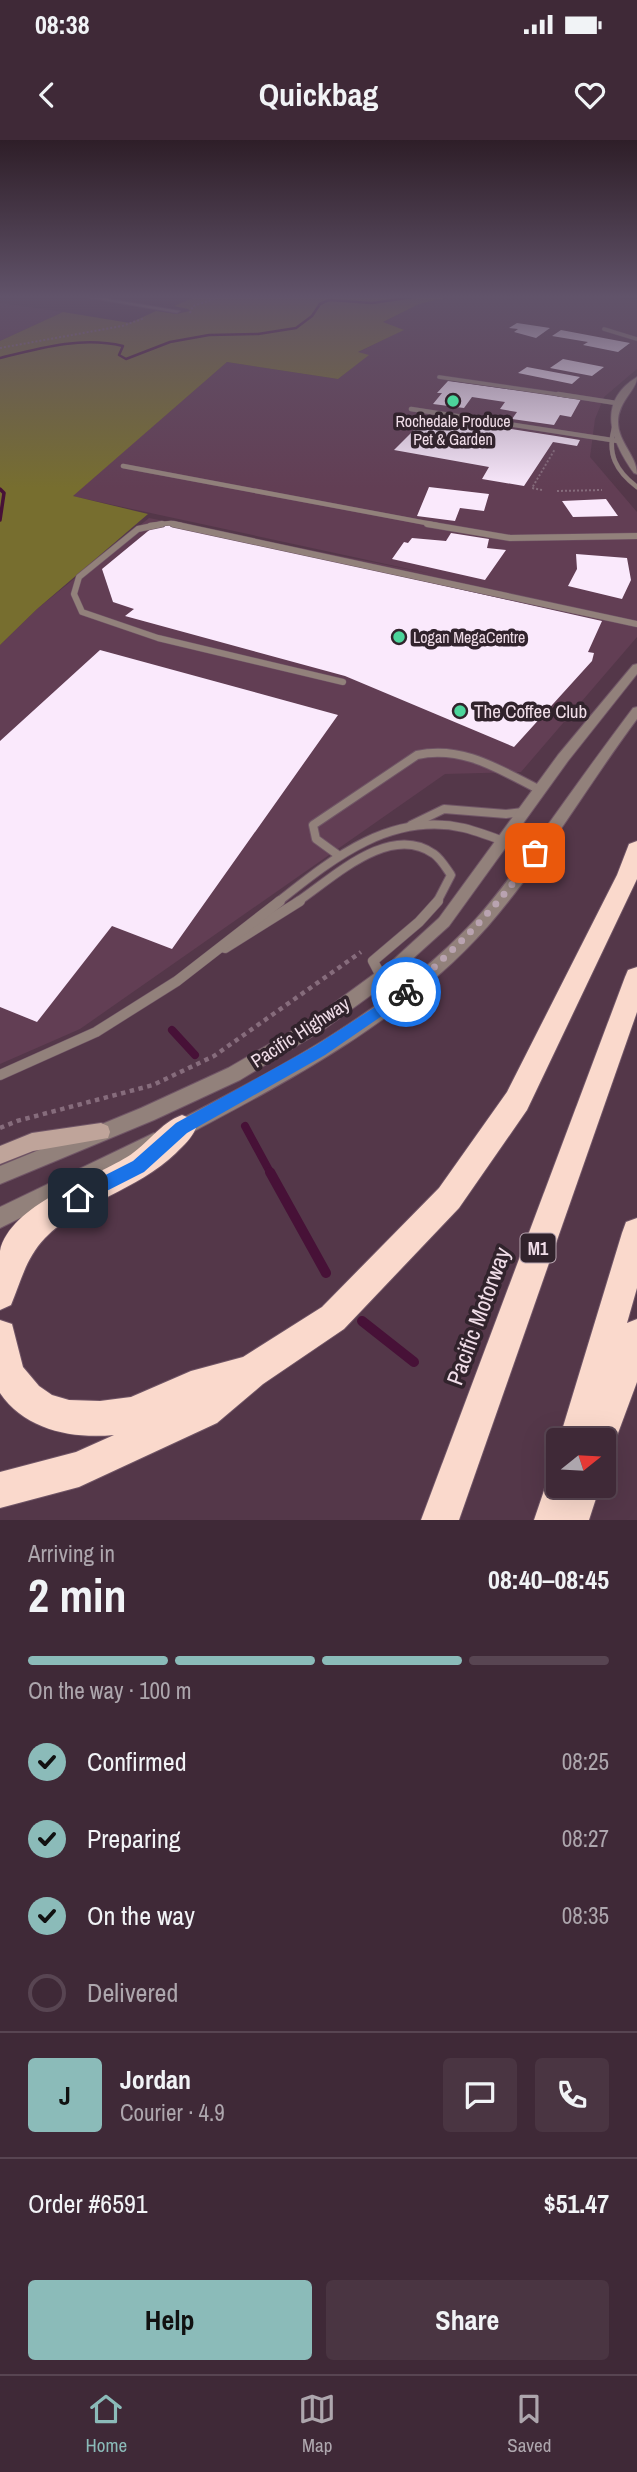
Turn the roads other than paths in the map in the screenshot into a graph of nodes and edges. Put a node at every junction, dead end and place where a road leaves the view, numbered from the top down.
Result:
1 (439, 377) dead end
2 (637, 379) edge
3 (616, 403) junction
4 (411, 409) dead end
5 (614, 440) junction
6 (123, 466) dead end
7 (637, 471) edge
8 (637, 487) edge
9 (637, 536) edge
10 (637, 624) edge
11 (637, 667) edge
12 (343, 682) dead end
13 (637, 711) edge
14 (540, 790) junction
15 (525, 811) junction
16 (405, 828) junction
17 (505, 841) junction
18 (637, 849) edge
19 (535, 853) junction
20 (338, 856) junction
21 (186, 973) junction
22 (637, 977) edge
23 (383, 978) junction
24 (0, 1075) edge
25 (181, 1128) junction
26 (101, 1132) junction
27 (0, 1155) edge
28 (0, 1175) edge
29 (0, 1218) edge
30 (637, 1233) edge
31 (0, 1294) edge
32 (637, 1335) edge
33 (0, 1336) edge
34 (251, 1372) junction
35 (580, 1428) edge
36 (603, 1428) edge
37 (0, 1490) edge
38 (559, 1498) edge
39 (578, 1498) edge
40 (440, 1520) edge
41 (553, 1520) edge
42 (570, 1520) edge

1 - 3 lane
2 - 3 street
3 - 5 street
4 - 5 lane
5 - 7 street
5 - 8 lane
6 - 9 lane
10 - 12 lane
11 - 14 street, Pacific Highway
13 - 19 street, Pacific Highway
14 - 15 street, Pacific Highway
14 - 20 lane
15 - 16 lane
15 - 17 street, Pacific Highway
16 - 17 lane
16 - 20 lane
17 - 19 lane
17 - 23 street, Pacific Highway
18 - 34 highway
19 - 25 street, Pacific Highway
20 - 21 lane
21 - 23 lane
21 - 24 lane
22 - 40 highway, Pacific Motorway / M1
23 - 26 street, Pacific Highway
25 - 29 street, Pacific Highway
25 - 31 highway
26 - 27 main road
26 - 28 street, Pacific Highway
30 - 35 highway
32 - 36 highway
33 - 34 highway
34 - 37 highway
38 - 41 highway
39 - 42 highway

